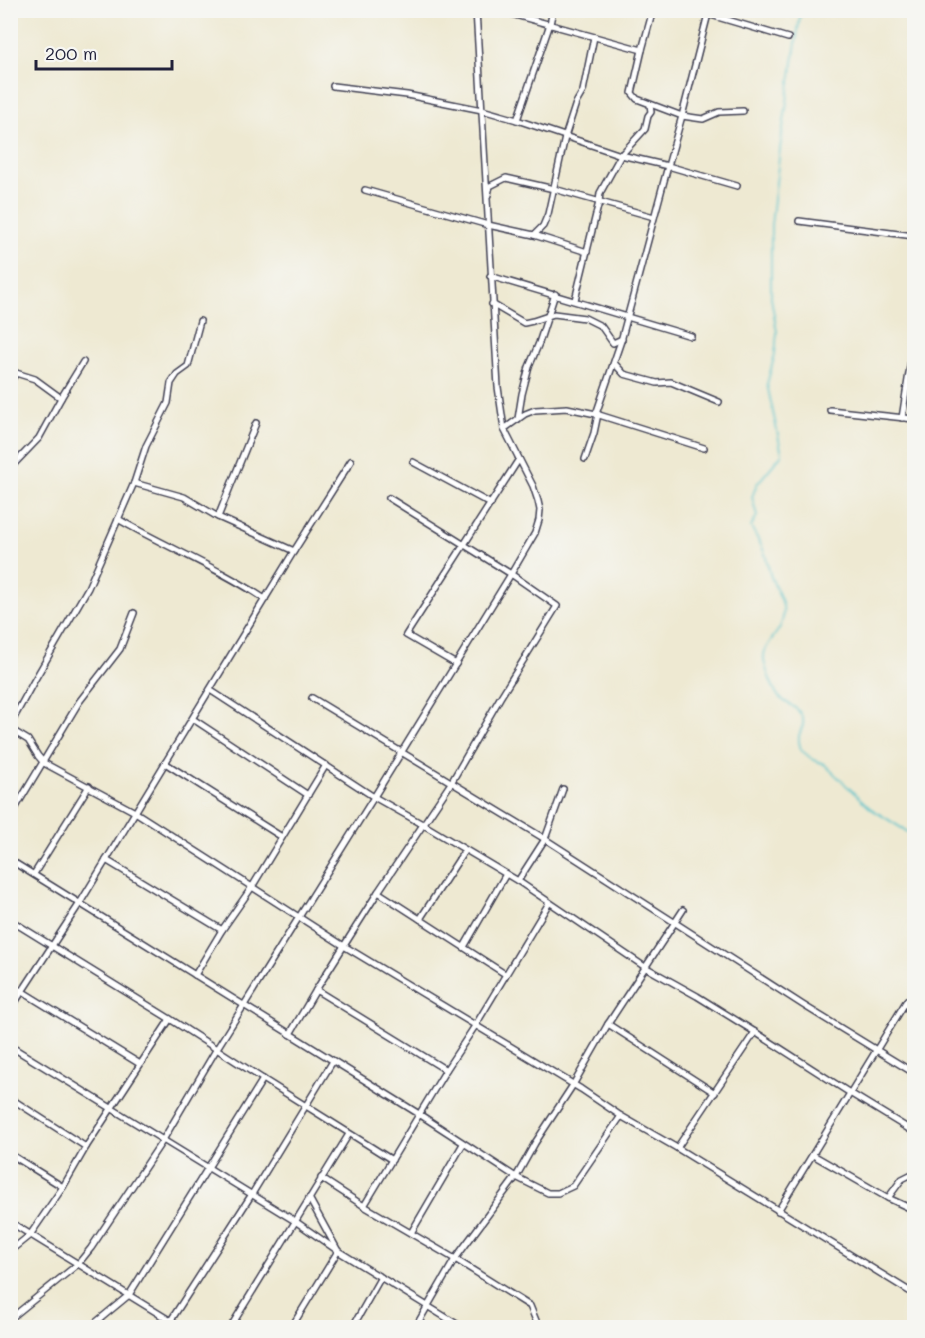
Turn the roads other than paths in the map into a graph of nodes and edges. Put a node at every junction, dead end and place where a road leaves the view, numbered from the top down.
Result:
1 (476, 10) edge
2 (497, 10) edge
3 (553, 10) edge
4 (653, 10) edge
5 (693, 10) edge
6 (708, 13) edge
7 (550, 24) junction
8 (594, 37) junction
9 (788, 38) dead end
10 (642, 50) junction
11 (333, 86) dead end
12 (650, 105) junction
13 (482, 110) junction
14 (743, 111) dead end
15 (682, 116) junction
16 (517, 120) junction
17 (566, 136) junction
18 (621, 155) junction
19 (668, 166) junction
20 (737, 186) dead end
21 (554, 189) junction
22 (365, 190) dead end
23 (486, 200) junction
24 (600, 202) junction
25 (654, 217) junction
26 (799, 221) dead end
27 (488, 225) junction
28 (534, 235) junction
29 (915, 236) edge
30 (587, 252) junction
31 (490, 276) junction
32 (555, 294) junction
33 (574, 300) junction
34 (492, 304) junction
35 (548, 316) junction
36 (627, 316) junction
37 (200, 321) dead end
38 (691, 336) dead end
39 (622, 339) junction
40 (915, 341) edge
41 (83, 362) dead end
42 (614, 363) junction
43 (13, 370) edge
44 (10, 382) edge
45 (61, 398) junction
46 (719, 402) dead end
47 (830, 410) dead end
48 (597, 414) junction
49 (902, 418) junction
50 (518, 419) junction
51 (915, 419) edge
52 (256, 423) dead end
53 (504, 429) junction
54 (704, 448) dead end
55 (519, 459) junction
56 (585, 459) dead end
57 (351, 461) dead end
58 (413, 462) dead end
59 (10, 474) edge
60 (134, 483) junction
61 (389, 498) dead end
62 (491, 504) junction
63 (218, 517) junction
64 (118, 519) junction
65 (464, 545) junction
66 (294, 551) junction
67 (512, 574) junction
68 (265, 599) junction
69 (134, 613) dead end
70 (456, 664) junction
71 (210, 690) junction
72 (312, 698) dead end
73 (193, 719) junction
74 (10, 727) edge
75 (401, 753) junction
76 (44, 763) junction
77 (165, 763) junction
78 (326, 765) junction
79 (451, 783) junction
80 (88, 786) junction
81 (563, 789) dead end
82 (308, 795) junction
83 (374, 797) junction
84 (10, 800) edge
85 (18, 805) junction
86 (135, 812) junction
87 (10, 817) edge
88 (423, 825) junction
89 (282, 837) junction
90 (545, 839) junction
91 (465, 850) junction
92 (10, 860) edge
93 (106, 860) junction
94 (34, 874) junction
95 (506, 874) junction
96 (518, 881) junction
97 (252, 887) junction
98 (378, 892) junction
99 (80, 903) junction
100 (549, 903) junction
101 (683, 910) dead end
102 (299, 917) junction
103 (420, 919) junction
104 (10, 920) edge
105 (675, 923) junction
106 (222, 930) junction
107 (52, 946) junction
108 (344, 946) junction
109 (464, 947) junction
110 (645, 968) junction
111 (506, 974) junction
112 (195, 975) junction
113 (10, 984) edge
114 (316, 990) junction
115 (22, 992) junction
116 (907, 1000) dead end
117 (244, 1006) junction
118 (10, 1010) edge
119 (170, 1018) junction
120 (608, 1024) junction
121 (475, 1026) junction
122 (755, 1032) junction
123 (290, 1034) junction
124 (10, 1046) edge
125 (216, 1050) junction
126 (877, 1050) junction
127 (333, 1061) junction
128 (140, 1064) junction
129 (446, 1070) junction
130 (915, 1073) edge
131 (263, 1079) junction
132 (573, 1085) junction
133 (715, 1093) junction
134 (850, 1093) junction
135 (10, 1098) edge
136 (305, 1105) junction
137 (113, 1108) junction
138 (419, 1114) junction
139 (621, 1116) junction
140 (915, 1132) edge
141 (349, 1134) junction
142 (163, 1140) junction
143 (463, 1144) junction
144 (87, 1147) junction
145 (677, 1148) junction
146 (10, 1154) edge
147 (813, 1155) junction
148 (392, 1160) junction
149 (208, 1167) junction
150 (915, 1173) edge
151 (516, 1177) junction
152 (321, 1178) junction
153 (63, 1186) junction
154 (252, 1194) junction
155 (309, 1198) junction
156 (888, 1198) junction
157 (364, 1206) junction
158 (915, 1210) edge
159 (778, 1211) junction
160 (295, 1221) junction
161 (10, 1222) edge
162 (411, 1233) junction
163 (30, 1235) junction
164 (10, 1251) edge
165 (338, 1251) junction
166 (455, 1259) junction
167 (78, 1264) junction
168 (381, 1277) junction
169 (915, 1294) edge
170 (129, 1295) junction
171 (429, 1306) junction
172 (10, 1319) edge
173 (171, 1320) junction
174 (915, 1322) edge
175 (89, 1328) edge
176 (166, 1328) edge
177 (182, 1328) edge
178 (230, 1328) edge
179 (291, 1328) edge
180 (352, 1328) edge
181 (415, 1328) edge
182 (463, 1328) edge
183 (539, 1328) edge
184 (911, 1328) edge

1 - 13 street
2 - 7 street
3 - 7 street
4 - 10 street
5 - 6 street
6 - 9 street
6 - 15 street
7 - 8 street
7 - 16 street
8 - 10 street
8 - 17 street
10 - 12 street
11 - 13 street
12 - 15 street
12 - 18 street
13 - 16 street
13 - 23 street
14 - 15 street
15 - 19 street
16 - 17 street
17 - 18 street
17 - 21 street
18 - 19 street
18 - 24 street
19 - 20 street
19 - 25 street
21 - 23 street
21 - 24 street
21 - 28 street
22 - 27 street
23 - 27 street
24 - 25 street
24 - 30 street
25 - 36 street
26 - 29 street
27 - 28 street
27 - 31 street
28 - 30 street
30 - 33 street
31 - 32 street
31 - 34 street
32 - 33 street
32 - 35 street
33 - 36 street
34 - 35 street
34 - 53 street
35 - 39 street
35 - 50 street
36 - 38 street
36 - 39 street
37 - 60 street
39 - 42 street
40 - 49 street
41 - 45 street
42 - 46 street
42 - 48 street
43 - 44 street
43 - 45 street
45 - 59 street
47 - 49 street
48 - 50 street
48 - 54 street
48 - 56 street
49 - 51 street
50 - 53 street
52 - 63 street
53 - 55 street
55 - 62 street
55 - 67 street
57 - 66 street
58 - 62 street
60 - 63 street
60 - 64 street
61 - 65 street
62 - 65 street
63 - 66 street
64 - 68 street
64 - 74 street
65 - 67 street
65 - 70 street
66 - 68 street
67 - 70 street
67 - 79 street
68 - 71 street
69 - 76 street
70 - 75 street
71 - 73 street
71 - 78 street
72 - 75 street
73 - 77 street
73 - 82 street
74 - 76 street
75 - 79 street
75 - 83 street
76 - 80 street
76 - 85 street
77 - 86 street
77 - 89 street
78 - 82 street
78 - 83 street
79 - 88 street
79 - 90 street
80 - 86 street
80 - 94 street
81 - 90 street
82 - 89 street
83 - 88 street
83 - 102 street
84 - 85 street
85 - 87 street
86 - 93 street
86 - 97 street
88 - 91 street
88 - 98 street
89 - 97 street
90 - 96 street
90 - 105 street
91 - 95 street
91 - 103 street
92 - 94 street
93 - 99 street
93 - 106 street
94 - 99 street
95 - 96 street
95 - 109 street
96 - 100 street
97 - 102 street
97 - 106 street
98 - 103 street
98 - 108 street
99 - 107 street
99 - 112 street
100 - 110 street
100 - 111 street
101 - 105 street
102 - 108 street
102 - 117 street
103 - 109 street
104 - 107 street
105 - 110 street
105 - 126 street
106 - 112 street
107 - 115 street
107 - 119 street
108 - 114 street
108 - 121 street
109 - 111 street
110 - 120 street
110 - 122 street
111 - 121 street
112 - 117 street
113 - 115 street
114 - 123 street
114 - 129 street
115 - 118 street
115 - 128 street
116 - 126 street
117 - 123 street
117 - 125 street
119 - 125 street
119 - 128 street
120 - 132 street
120 - 133 street
121 - 129 street
121 - 132 street
122 - 133 street
122 - 134 street
123 - 127 street
124 - 137 street
125 - 131 street
125 - 142 street
126 - 130 street
126 - 134 street
127 - 136 street
127 - 138 street
128 - 137 street
129 - 138 street
131 - 136 street
131 - 149 street
132 - 139 street
132 - 151 street
133 - 145 street
134 - 140 street
134 - 147 street
135 - 144 street
136 - 141 street
136 - 154 street
137 - 142 street
137 - 144 street
138 - 143 street
138 - 148 street
139 - 145 street
139 - 151 street
141 - 148 street
141 - 152 street
142 - 149 street
142 - 167 street
143 - 151 street
143 - 162 street
144 - 153 street
145 - 159 street
146 - 153 street
147 - 156 street
147 - 159 street
148 - 157 street
149 - 154 street
149 - 170 street
150 - 156 street
151 - 166 street
152 - 155 street
152 - 157 street
153 - 163 street
154 - 160 street
154 - 173 street
155 - 160 street
155 - 165 street
156 - 158 street
157 - 162 street
159 - 169 street
160 - 165 street
160 - 178 street
161 - 163 street
162 - 166 street
163 - 164 street
163 - 167 street
165 - 168 street
165 - 179 street
166 - 171 street
166 - 183 street
167 - 170 street
167 - 172 street
168 - 171 street
168 - 180 street
170 - 173 street
170 - 175 street
171 - 181 street
171 - 182 street
173 - 176 street
173 - 177 street
174 - 184 main road

